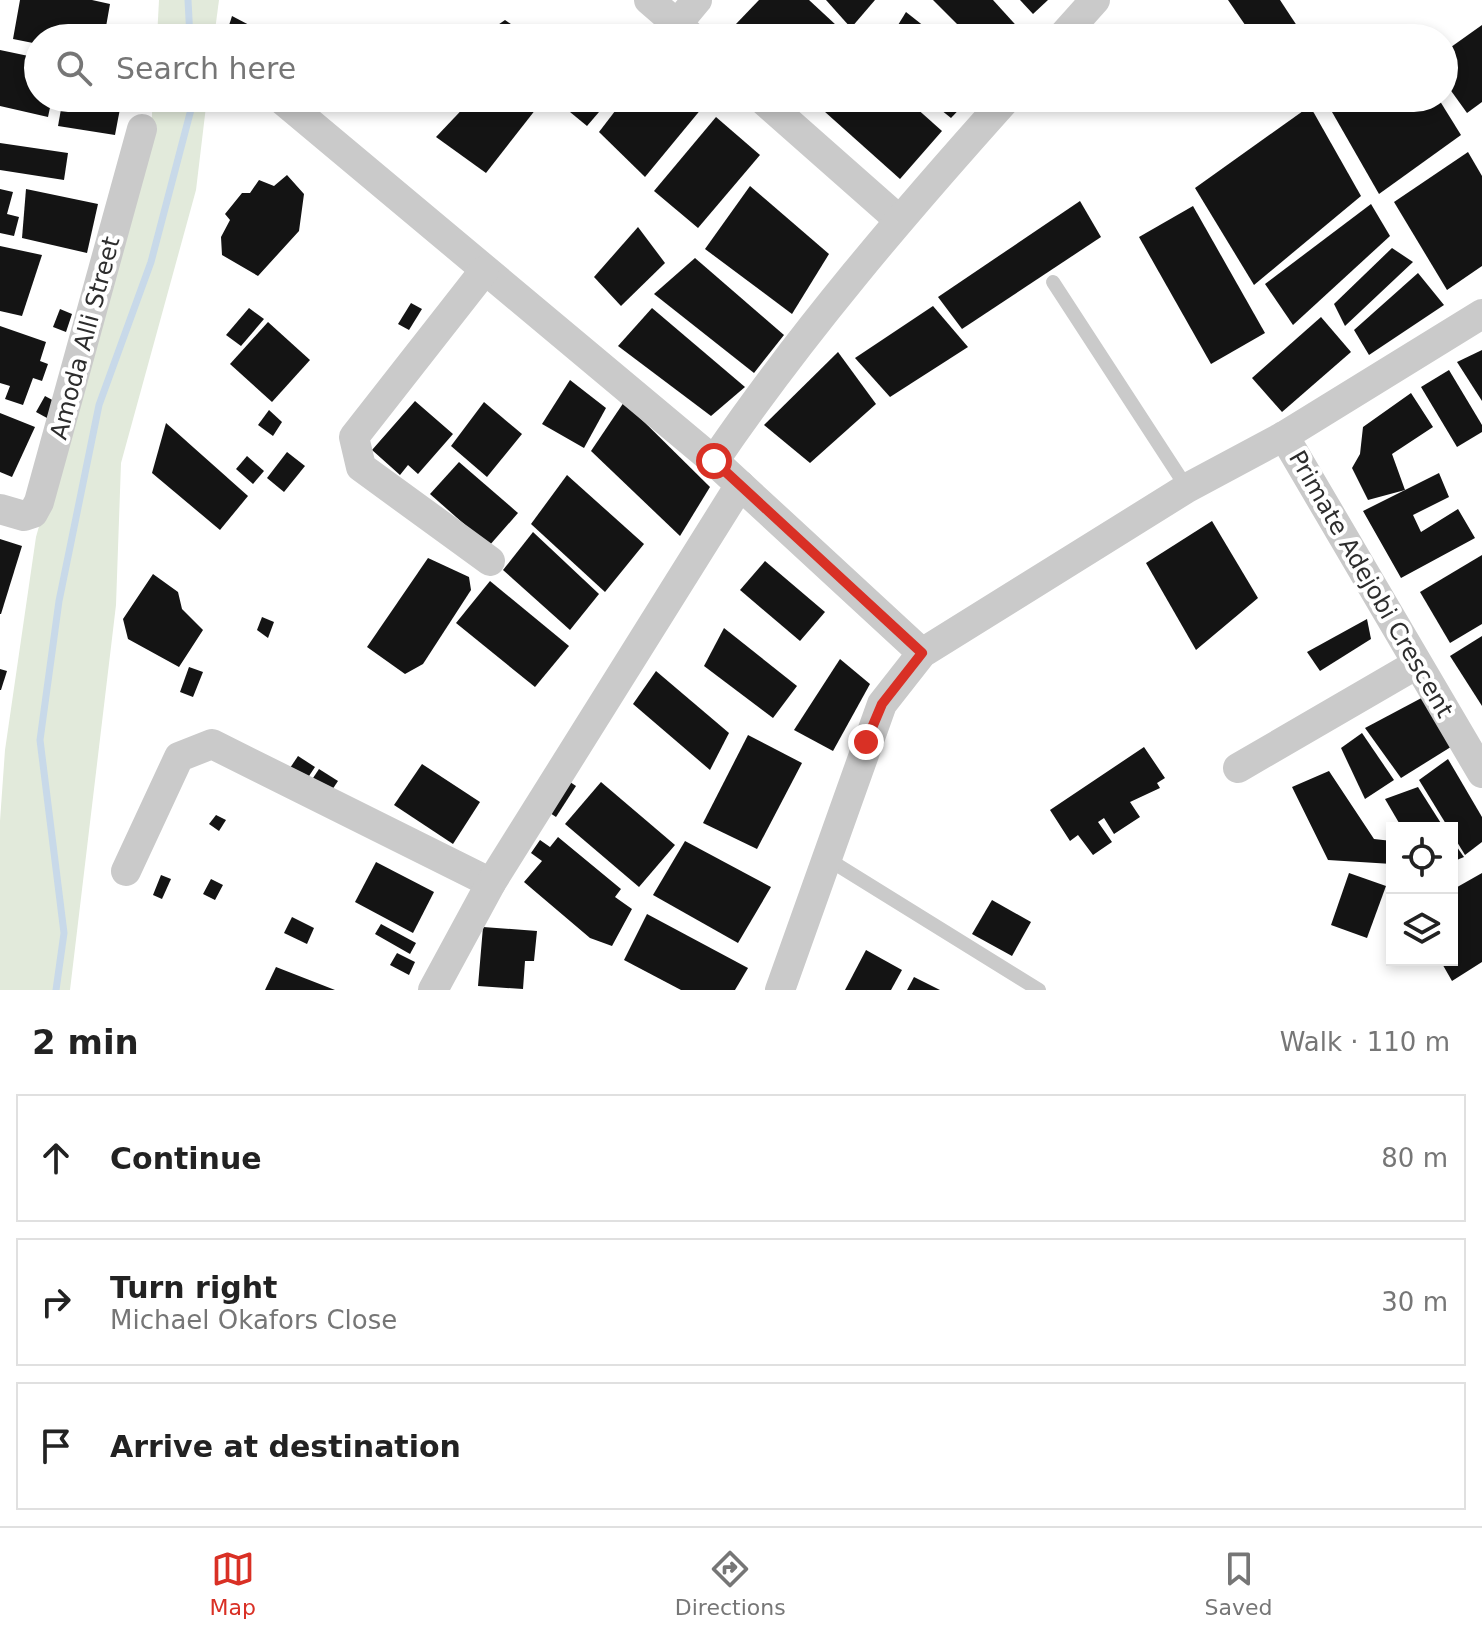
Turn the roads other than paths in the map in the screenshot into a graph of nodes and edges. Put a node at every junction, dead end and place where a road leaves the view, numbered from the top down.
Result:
1 (649, 0) edge
2 (697, 0) edge
3 (1095, 0) edge
4 (677, 24) edge
5 (688, 24) edge
6 (1074, 24) edge
7 (297, 112) edge
8 (777, 112) edge
9 (994, 112) edge
10 (142, 129) dead end
11 (898, 219) junction
12 (484, 271) junction
13 (1053, 282) dead end
14 (1482, 314) edge
15 (1284, 436) junction
16 (714, 461) junction
17 (740, 485) junction
18 (1187, 488) junction
19 (0, 509) edge
20 (490, 561) dead end
21 (922, 653) junction
22 (1417, 664) junction
23 (1238, 768) dead end
24 (1482, 773) edge
25 (826, 857) junction
26 (126, 871) dead end
27 (491, 883) junction
28 (433, 990) edge
29 (780, 990) edge
30 (1039, 990) edge

1 - 4 street
2 - 5 street
3 - 6 street
7 - 12 street
8 - 11 street
9 - 11 street
10 - 19 street, Amoda Alli Street
11 - 16 street
12 - 16 street
12 - 20 street
13 - 18 lane
14 - 15 street
15 - 18 street
15 - 22 street, Primate Adejobi Crescent
16 - 17 street
17 - 21 street
17 - 27 street
18 - 21 street
21 - 25 street
22 - 23 street
22 - 24 street, Primate Adejobi Crescent
25 - 29 street
25 - 30 lane
26 - 27 street
27 - 28 street

